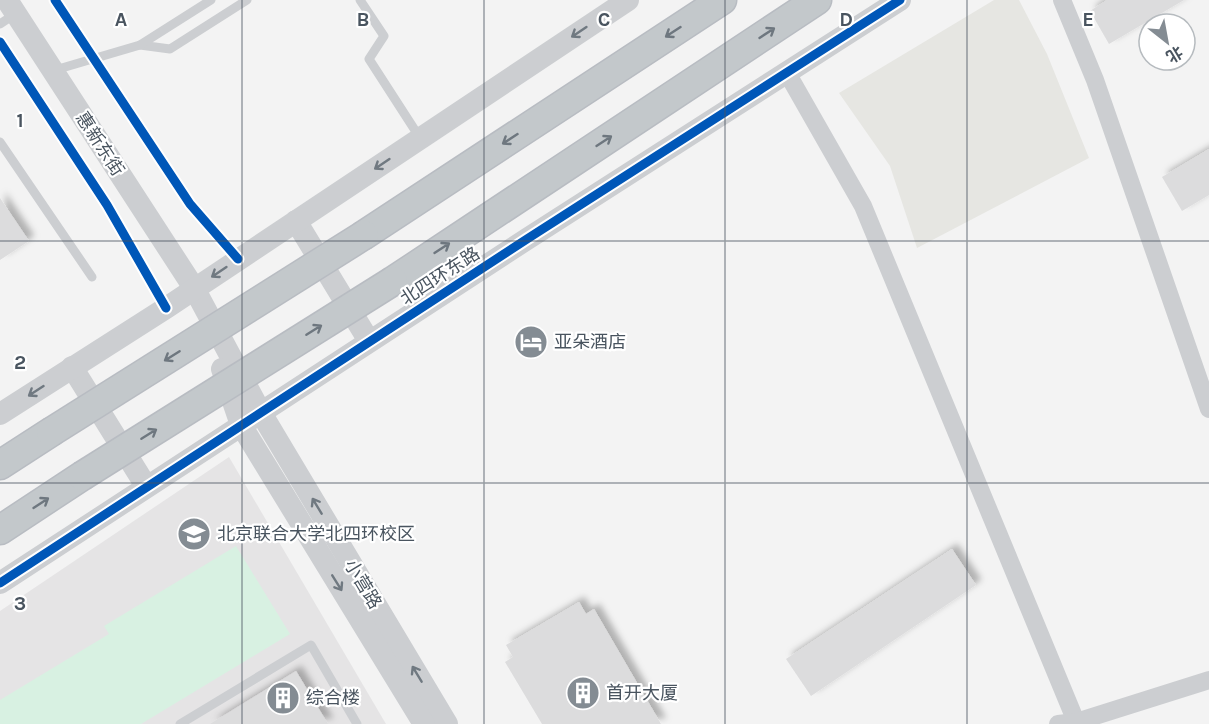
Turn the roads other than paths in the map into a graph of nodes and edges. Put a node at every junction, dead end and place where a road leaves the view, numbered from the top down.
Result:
1 (211, 0) edge
2 (247, 0) edge
3 (360, 0) edge
4 (628, 0) edge
5 (722, 0) edge
6 (817, 0) edge
7 (900, 0) edge
8 (1062, 0) edge
9 (7, 13) edge
10 (140, 45) junction
11 (53, 71) junction
12 (786, 71) junction
13 (420, 138) junction
14 (0, 142) edge
15 (296, 221) junction
16 (92, 277) dead end
17 (194, 288) junction
18 (369, 341) junction
19 (72, 367) junction
20 (1209, 409) edge
21 (261, 413) junction
22 (0, 414) edge
23 (241, 425) junction
24 (0, 465) edge
25 (147, 486) junction
26 (0, 530) edge
27 (0, 584) edge
28 (1209, 680) edge
29 (1070, 723) edge
30 (180, 724) edge
31 (357, 724) edge
32 (424, 724) edge
33 (447, 724) edge

1 - 10 lane
2 - 10 lane
3 - 13 lane
4 -> 13 street
5 -> 24 highway, bridge
26 -> 6 highway, 北四环东路, bridge
7 - 12 street, 北四环东路
8 - 20 street
9 - 11 street, 惠新东街
10 - 11 lane
11 - 17 street, 惠新东街
12 - 18 street, 北四环东路
12 - 29 street
13 -> 15 street
14 - 16 lane
15 -> 17 street
15 - 18 street
17 - 19 street
17 - 21 street, 小营路
17 - 23 street, 小营路
18 - 21 street, 北四环东路
19 -> 22 street
19 - 25 street
21 - 23 street, 北四环东路
33 -> 21 street, 小营路
23 - 25 street, 北四环东路
23 -> 32 street, 小营路
25 - 27 street, 北四环东路
28 - 29 street
30 - 31 lane

